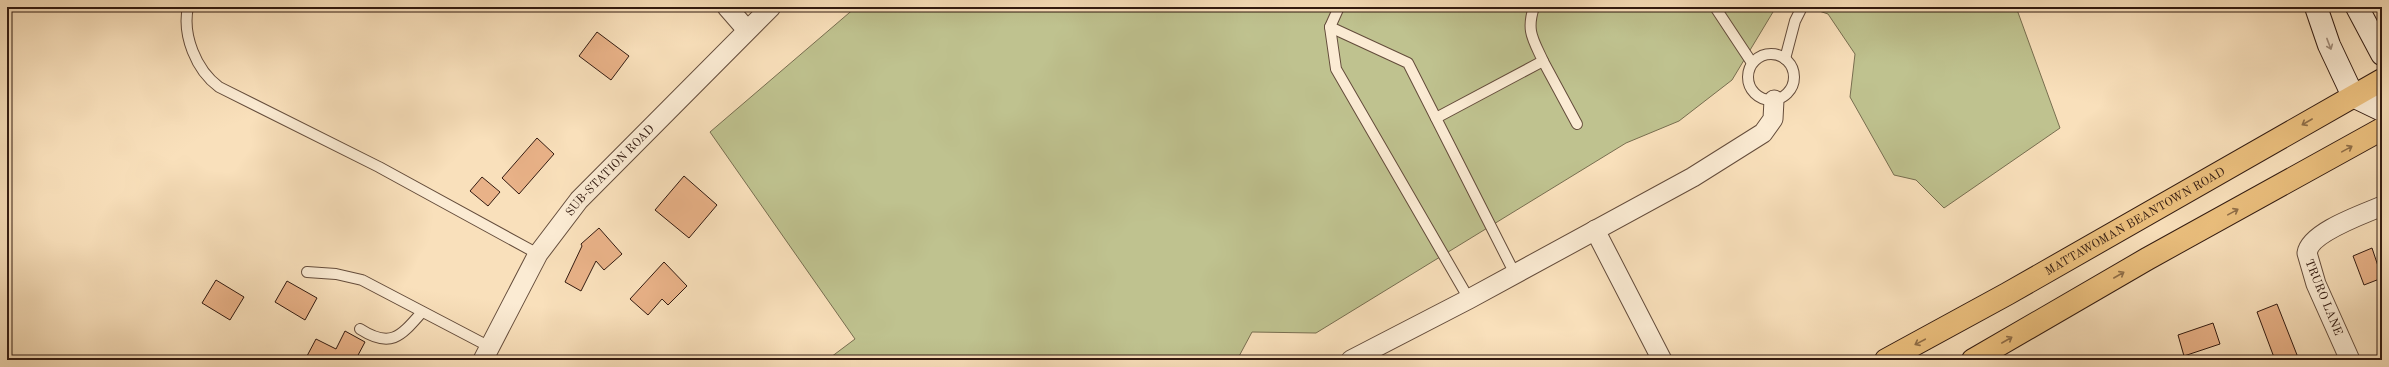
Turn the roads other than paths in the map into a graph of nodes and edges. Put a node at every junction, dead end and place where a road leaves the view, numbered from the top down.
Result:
1 (188, 7) edge
2 (727, 7) edge
3 (771, 7) edge
4 (1339, 7) edge
5 (1534, 7) edge
6 (1715, 7) edge
7 (1802, 7) edge
8 (2316, 7) edge
9 (2357, 7) edge
10 (1330, 27) junction
11 (747, 30) junction
12 (2382, 54) edge
13 (1785, 59) junction
14 (1543, 61) junction
15 (1752, 64) junction
16 (2382, 80) edge
17 (2353, 96) junction
18 (1774, 100) junction
19 (2382, 110) edge
20 (1436, 118) junction
21 (1577, 124) dead end
22 (2382, 129) edge
23 (2382, 206) edge
24 (1595, 230) junction
25 (538, 254) junction
26 (307, 272) dead end
27 (1515, 274) junction
28 (1469, 299) junction
29 (422, 312) junction
30 (360, 328) dead end
31 (486, 353) edge
32 (1351, 360) edge
33 (1662, 360) edge
34 (1886, 360) edge
35 (1973, 360) edge
36 (2350, 360) edge

1 - 25 lane
2 - 11 street
3 - 11 street, SUB-STATION ROAD
4 - 10 lane
5 - 14 lane
6 - 15 lane
7 - 13 lane
8 -> 17 street
9 - 12 street
10 - 20 lane
10 - 28 lane
11 - 25 street, SUB-STATION ROAD
13 - 15 lane
13 - 18 lane
14 - 20 lane
14 - 21 lane
15 - 18 lane
16 - 17 highway, MATTAWOMAN BEANTOWN ROAD
17 - 19 street
17 -> 34 highway, MATTAWOMAN BEANTOWN ROAD
18 - 24 street
20 - 27 lane
35 -> 22 highway
23 - 36 street, TRURO LANE
24 - 27 street
24 - 33 street
25 - 31 street, SUB-STATION ROAD
26 - 29 lane
27 - 28 street
28 - 32 street
29 - 30 lane
29 - 31 lane

